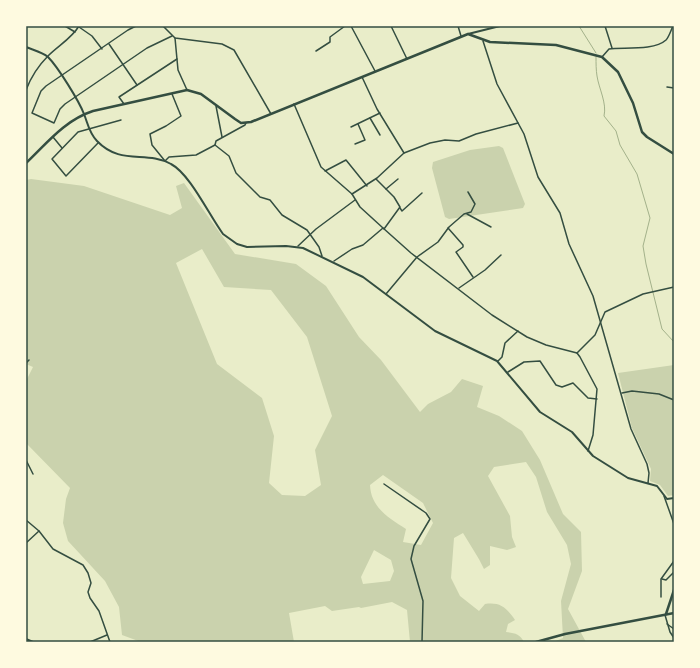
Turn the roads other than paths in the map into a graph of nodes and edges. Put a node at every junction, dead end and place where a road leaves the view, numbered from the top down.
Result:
1 (66, 26) edge
2 (79, 26) edge
3 (136, 26) edge
4 (163, 26) edge
5 (345, 26) edge
6 (351, 26) edge
7 (391, 26) edge
8 (458, 26) edge
9 (486, 26) edge
10 (500, 26) edge
11 (605, 26) edge
12 (673, 26) edge
13 (487, 29) junction
14 (75, 32) junction
15 (468, 34) junction
16 (172, 36) junction
17 (461, 36) junction
18 (175, 38) junction
19 (483, 41) junction
20 (109, 44) junction
21 (26, 47) edge
22 (612, 48) junction
23 (102, 49) junction
24 (316, 51) dead end
25 (47, 56) junction
26 (602, 57) junction
27 (177, 59) junction
28 (407, 59) junction
29 (122, 64) junction
30 (375, 71) junction
31 (62, 76) junction
32 (362, 77) junction
33 (137, 85) junction
34 (666, 87) dead end
35 (674, 88) edge
36 (26, 90) edge
37 (187, 90) junction
38 (171, 93) junction
39 (74, 97) junction
40 (124, 104) junction
41 (215, 104) junction
42 (294, 104) junction
43 (84, 114) junction
44 (271, 114) junction
45 (380, 114) junction
46 (370, 118) junction
47 (121, 120) dead end
48 (246, 123) junction
49 (518, 123) junction
50 (358, 124) junction
51 (351, 127) dead end
52 (88, 128) junction
53 (380, 135) dead end
54 (53, 137) junction
55 (222, 137) junction
56 (98, 143) junction
57 (355, 144) dead end
58 (215, 145) junction
59 (62, 148) junction
60 (404, 153) junction
61 (674, 154) edge
62 (165, 161) junction
63 (26, 163) edge
64 (325, 171) junction
65 (376, 179) junction
66 (398, 179) dead end
67 (367, 186) junction
68 (386, 189) junction
69 (468, 192) dead end
70 (422, 193) dead end
71 (352, 194) junction
72 (355, 200) junction
73 (400, 207) junction
74 (466, 214) junction
75 (492, 227) dead end
76 (448, 228) junction
77 (384, 229) junction
78 (311, 235) junction
79 (298, 246) junction
80 (501, 255) dead end
81 (322, 256) junction
82 (417, 257) junction
83 (334, 261) junction
84 (473, 277) junction
85 (674, 287) edge
86 (459, 288) junction
87 (386, 294) junction
88 (600, 320) junction
89 (518, 331) junction
90 (577, 353) junction
91 (29, 360) dead end
92 (497, 362) junction
93 (26, 363) edge
94 (508, 372) junction
95 (622, 393) junction
96 (597, 399) junction
97 (674, 400) edge
98 (588, 451) junction
99 (26, 460) edge
100 (33, 474) dead end
101 (648, 483) junction
102 (384, 484) dead end
103 (664, 496) junction
104 (674, 498) edge
105 (26, 520) edge
106 (674, 524) edge
107 (39, 531) junction
108 (26, 543) edge
109 (674, 561) edge
110 (674, 572) edge
111 (661, 579) junction
112 (674, 590) edge
113 (661, 597) dead end
114 (674, 613) edge
115 (665, 615) junction
116 (667, 624) junction
117 (674, 629) edge
118 (107, 635) junction
119 (674, 638) edge
120 (26, 640) edge
121 (33, 642) edge
122 (90, 642) edge
123 (110, 642) edge
124 (422, 642) edge
125 (536, 642) edge

1 - 14 street
2 - 14 street
2 - 23 street
3 - 20 street
4 - 16 street
5 - 24 street
6 - 30 street
7 - 28 street
8 - 17 street
9 - 13 street
10 - 13 street
11 - 22 street
12 - 22 street
13 - 15 street
14 - 25 street
15 - 17 main road
15 - 19 main road
16 - 18 street
16 - 29 street
17 - 28 main road
18 - 27 street
18 - 44 street
19 - 26 main road
19 - 49 street
20 - 23 street
20 - 29 street
21 - 25 street
22 - 26 street
23 - 31 street
25 - 31 street
25 - 36 street
26 - 61 main road
27 - 33 street
27 - 37 street
28 - 30 main road
29 - 33 street
29 - 39 street
30 - 32 main road
31 - 39 street
31 - 39 street
32 - 42 main road
32 - 45 street
33 - 40 street
34 - 35 street
37 - 38 main road
37 - 41 main road
38 - 40 main road
38 - 62 street
39 - 43 street
40 - 43 main road
41 - 48 main road
41 - 55 street
42 - 44 main road
42 - 64 street
43 - 52 street
43 - 54 main road
44 - 48 main road
45 - 46 street
45 - 60 street
46 - 50 street
46 - 53 street
47 - 52 street
48 - 55 street
49 - 60 street
49 - 88 street
50 - 51 street
50 - 57 street
52 - 56 street
52 - 59 street
54 - 59 street
54 - 63 main road
55 - 58 street
56 - 59 street
56 - 62 street
58 - 62 street
58 - 78 street
60 - 65 street
62 - 79 street
64 - 67 street
64 - 71 street
65 - 67 street
65 - 68 street
66 - 68 street
67 - 71 street
68 - 73 street
69 - 74 street
70 - 73 street
71 - 72 street
72 - 77 street
72 - 78 street
73 - 77 street
74 - 75 street
74 - 76 street
76 - 82 street
76 - 84 street
77 - 82 street
77 - 83 street
78 - 79 street
78 - 81 street
79 - 81 street
80 - 84 street
81 - 83 street
82 - 86 street
82 - 87 street
83 - 87 street
84 - 86 street
85 - 88 street
86 - 89 street
87 - 92 street
88 - 90 street
88 - 95 street
89 - 90 street
89 - 92 street
90 - 96 street
91 - 93 street
92 - 94 street
94 - 96 street
94 - 98 street
95 - 97 street
95 - 101 street
96 - 98 street
98 - 101 street
99 - 100 street
101 - 103 street
102 - 124 street
103 - 104 street
103 - 106 street
105 - 107 street
107 - 108 street
107 - 118 street
109 - 111 street
110 - 111 street
111 - 113 street
112 - 115 main road
114 - 115 main road
115 - 116 street
115 - 125 main road
116 - 117 street
116 - 119 street
118 - 122 street
118 - 123 street
120 - 121 street

